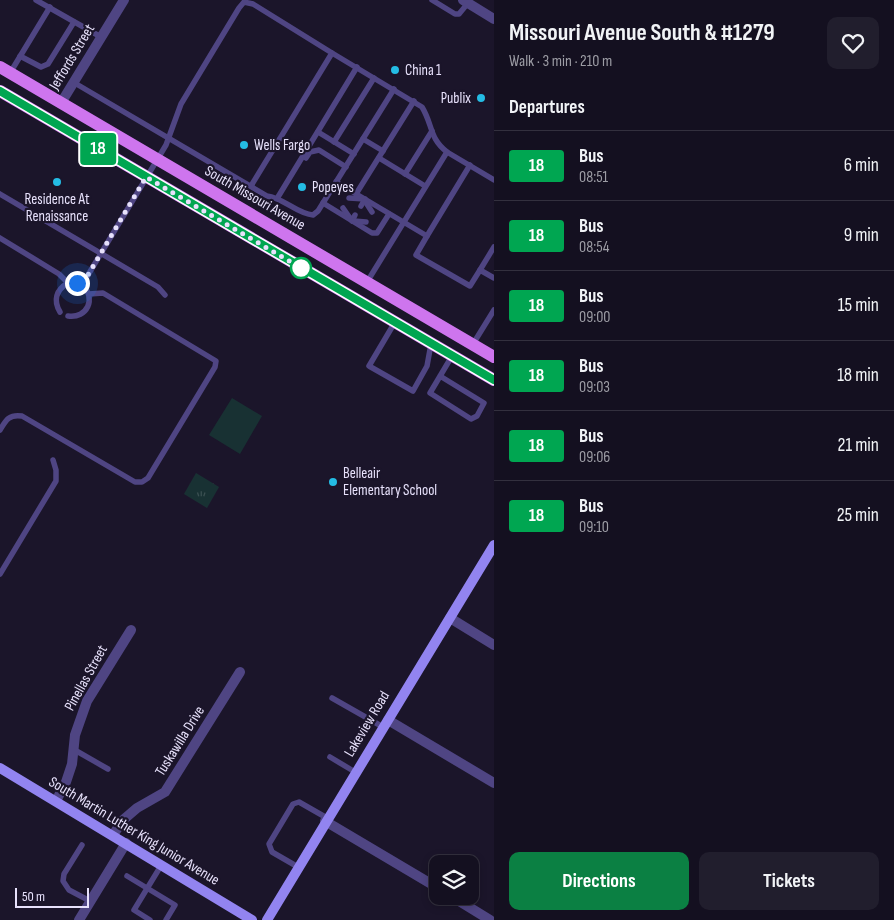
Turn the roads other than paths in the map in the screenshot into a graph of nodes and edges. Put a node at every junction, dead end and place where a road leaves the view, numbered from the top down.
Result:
1 (36, 0) edge
2 (124, 0) edge
3 (432, 0) edge
4 (467, 1) edge
5 (50, 7) junction
6 (494, 18) edge
7 (74, 22) junction
8 (101, 37) junction
9 (332, 52) junction
10 (20, 56) junction
11 (357, 67) junction
12 (5, 70) edge
13 (374, 78) junction
14 (73, 82) junction
15 (394, 89) junction
16 (0, 91) edge
17 (414, 101) junction
18 (61, 103) junction
19 (432, 131) junction
20 (318, 132) junction
21 (169, 136) junction
22 (363, 139) junction
23 (334, 142) junction
24 (383, 151) junction
25 (447, 152) junction
26 (354, 154) junction
27 (379, 158) junction
28 (157, 160) junction
29 (470, 165) junction
30 (346, 167) junction
31 (405, 174) junction
32 (146, 177) junction
33 (494, 180) edge
34 (336, 182) junction
35 (250, 186) junction
36 (425, 186) junction
37 (0, 194) edge
38 (356, 194) junction
39 (280, 198) junction
40 (349, 198) dead end
41 (365, 200) junction
42 (322, 203) junction
43 (361, 206) dead end
44 (343, 208) dead end
45 (372, 212) dead end
46 (389, 214) junction
47 (353, 218) junction
48 (366, 222) dead end
49 (402, 222) junction
50 (427, 236) junction
51 (0, 238) edge
52 (494, 247) edge
53 (100, 254) junction
54 (480, 270) junction
55 (494, 278) edge
56 (366, 283) junction
57 (68, 284) junction
58 (82, 285) junction
59 (89, 294) junction
60 (165, 295) dead end
61 (494, 310) edge
62 (60, 312) dead end
63 (68, 316) dead end
64 (395, 322) junction
65 (431, 344) junction
66 (472, 344) junction
67 (452, 356) junction
68 (494, 357) edge
69 (440, 376) junction
70 (494, 380) edge
71 (0, 430) edge
72 (52, 460) dead end
73 (494, 545) edge
74 (0, 574) edge
75 (450, 618) junction
76 (131, 630) dead end
77 (494, 645) edge
78 (240, 672) dead end
79 (332, 698) dead end
80 (385, 723) junction
81 (73, 749) junction
82 (330, 757) dead end
83 (0, 768) edge
84 (108, 769) dead end
85 (356, 772) junction
86 (494, 783) edge
87 (56, 801) junction
88 (326, 820) junction
89 (113, 835) junction
90 (126, 843) junction
91 (82, 845) dead end
92 (162, 864) junction
93 (298, 867) junction
94 (126, 876) dead end
95 (429, 883) edge
96 (148, 888) junction
97 (90, 901) junction
98 (466, 905) edge
99 (79, 920) edge
100 (150, 920) edge
101 (166, 920) edge
102 (252, 920) edge
103 (267, 920) edge
104 (490, 920) edge

1 - 5 lane
2 - 8 street, Jeffords Street
3 - 4 lane
4 - 6 street
5 - 7 lane
5 - 10 lane
7 - 8 lane
7 - 10 lane
8 - 14 street, Jeffords Street
9 - 11 lane
9 - 21 lane
9 - 35 lane
10 - 12 lane
11 - 13 lane
11 - 20 lane
12 - 18 main road, South Missouri Avenue
13 - 15 lane
13 - 23 lane
14 - 18 street, Jeffords Street
14 - 21 lane
15 - 17 lane
15 - 22 lane
16 - 32 main road
17 - 19 lane
17 - 24 lane
18 - 28 main road, South Missouri Avenue
19 - 25 lane
19 - 31 lane
20 - 23 lane
20 - 39 lane
21 - 28 lane
21 - 35 lane
22 - 24 lane
22 - 26 lane
23 - 26 lane
24 - 27 lane
25 - 29 lane
25 - 36 lane
26 - 30 lane
27 - 31 lane
27 - 38 lane
28 - 32 lane
28 - 56 main road, South Missouri Avenue
29 - 33 lane
29 - 50 lane
30 - 34 lane
30 - 39 lane
31 - 36 lane
32 - 53 lane
32 - 64 main road
34 - 38 lane
34 - 42 lane
35 - 39 lane
36 - 49 lane
37 - 53 lane
38 - 41 lane
39 - 42 lane
40 - 41 lane
41 - 43 lane
41 - 45 lane
41 - 46 lane
42 - 47 lane
44 - 47 lane
46 - 47 lane
46 - 49 lane
47 - 48 lane
49 - 50 lane
49 - 56 lane
50 - 54 lane
51 - 57 lane
52 - 54 lane
53 - 58 lane
53 - 60 lane
54 - 55 lane
56 - 66 main road, South Missouri Avenue
57 - 58 lane
57 - 62 lane
58 - 59 lane
59 - 63 lane
59 - 71 lane
61 - 66 lane
64 - 65 main road
64 - 65 lane
65 - 67 main road
66 - 68 main road, South Missouri Avenue
67 - 69 lane
67 - 70 main road
69 - 69 lane
72 - 74 lane
73 - 75 street, Lakeview Road
75 - 77 street
75 - 80 street, Lakeview Road
76 - 81 street, Pinellas Street
78 - 89 street, Tuskawilla Drive
79 - 80 lane
80 - 85 street, Lakeview Road
80 - 86 street
81 - 84 lane
81 - 87 street, Pinellas Street
82 - 85 lane
83 - 87 street, South Martin Luther King Junior Avenue
85 - 88 street, Lakeview Road
87 - 89 street, South Martin Luther King Junior Avenue
88 - 93 street, Lakeview Road
88 - 93 lane
88 - 95 street
89 - 90 street, South Martin Luther King Junior Avenue
90 - 92 street, South Martin Luther King Junior Avenue
90 - 97 street
91 - 97 lane
92 - 96 lane
92 - 102 street, South Martin Luther King Junior Avenue
93 - 103 street, Lakeview Road
94 - 96 lane
96 - 100 lane
96 - 101 lane
97 - 99 street
98 - 104 street

